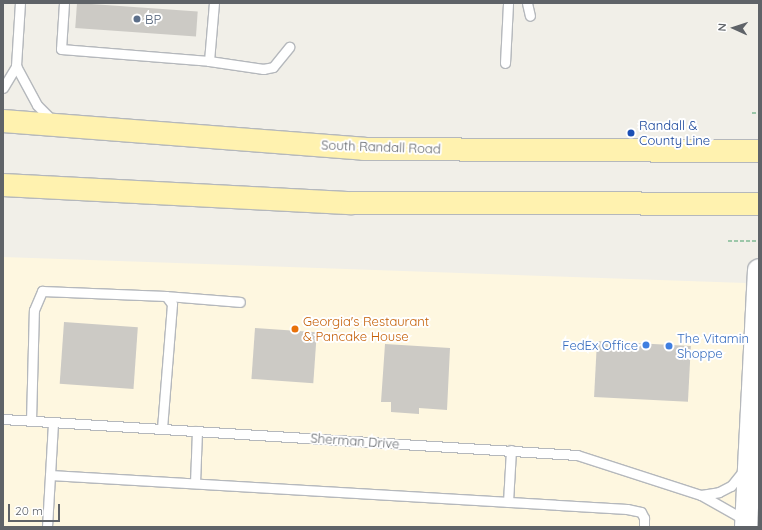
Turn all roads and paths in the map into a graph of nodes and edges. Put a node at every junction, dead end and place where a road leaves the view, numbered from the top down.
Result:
1 (20, 3) edge
2 (64, 3) edge
3 (214, 3) edge
4 (508, 3) edge
5 (527, 3) edge
6 (530, 16) dead end
7 (289, 47) dead end
8 (209, 61) junction
9 (505, 63) dead end
10 (16, 66) junction
11 (3, 88) edge
12 (752, 113) dead end
13 (759, 113) edge
14 (3, 121) edge
15 (57, 126) junction
16 (759, 151) edge
17 (3, 185) edge
18 (759, 204) edge
19 (728, 241) dead end
20 (759, 241) edge
21 (759, 270) edge
22 (166, 296) junction
23 (240, 302) dead end
24 (3, 419) edge
25 (31, 421) junction
26 (53, 422) junction
27 (162, 429) junction
28 (197, 431) junction
29 (511, 450) junction
30 (748, 465) junction
31 (50, 475) junction
32 (195, 483) junction
33 (701, 495) junction
34 (508, 502) junction
35 (746, 524) edge
36 (47, 527) edge
37 (644, 527) edge

1 - 10 lane
2 - 8 lane
3 - 8 lane
4 - 9 lane
5 - 6 lane
7 - 8 lane
10 - 11 lane
10 - 15 lane
12 - 13 path
14 - 15 main road, South Randall Road
15 - 16 main road, South Randall Road
17 - 18 main road
19 - 20 path
21 - 30 street
22 - 23 lane
22 - 25 lane
22 - 27 lane
24 - 25 lane, Sherman Drive
25 - 26 lane, Sherman Drive
26 - 27 lane, Sherman Drive
26 - 31 lane
27 - 28 lane, Sherman Drive
28 - 29 lane, Sherman Drive
28 - 32 lane
29 - 33 lane, Sherman Drive
29 - 34 lane
30 - 33 lane, Sherman Drive
30 - 35 street
31 - 32 lane
31 - 36 lane
32 - 34 lane
33 - 35 lane, Sherman Drive
34 - 37 lane

